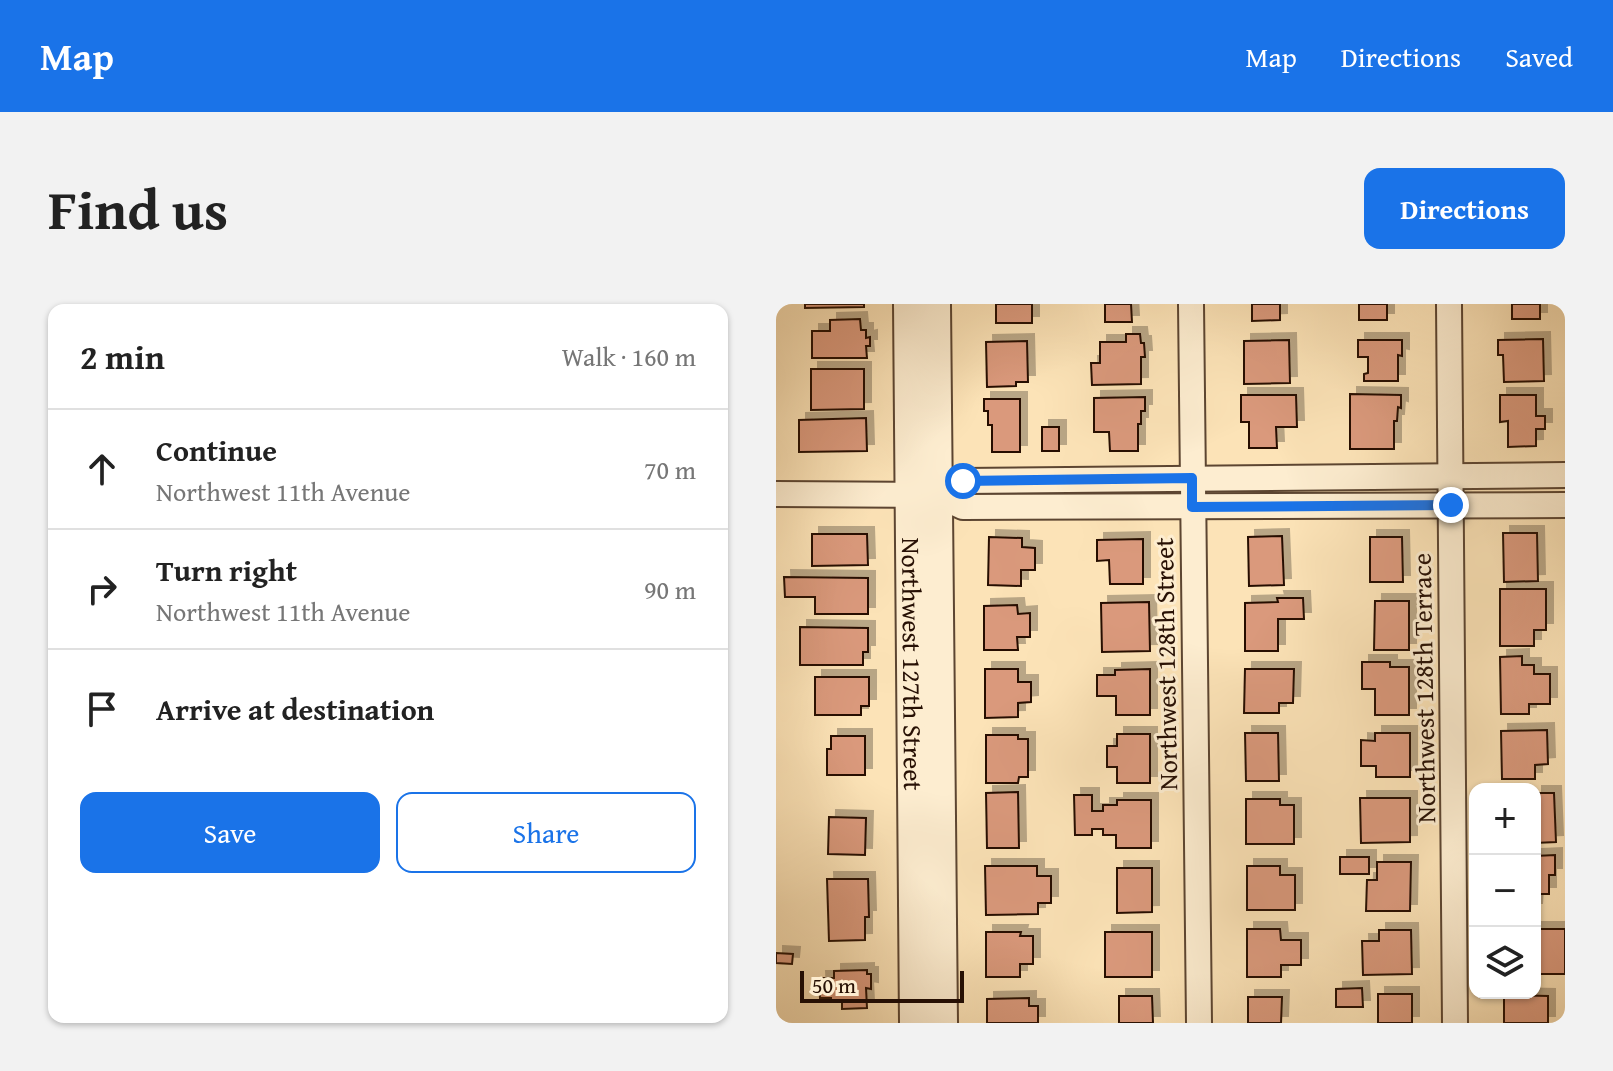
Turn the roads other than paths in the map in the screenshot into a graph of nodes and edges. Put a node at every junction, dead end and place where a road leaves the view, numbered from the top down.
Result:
1 (909, 304) edge
2 (935, 304) edge
3 (1191, 304) edge
4 (1449, 304) edge
5 (1565, 475) edge
6 (1450, 476) junction
7 (1192, 478) junction
8 (776, 494) edge
9 (923, 494) junction
10 (1451, 505) junction
11 (1565, 505) edge
12 (1192, 507) junction
13 (915, 1023) edge
14 (942, 1023) edge
15 (1199, 1023) edge
16 (1455, 1023) edge

1 - 9 street, Northwest 127th Street
2 - 9 street, Northwest 127th Street
3 - 7 street, Northwest 128th Street
4 - 6 street, Northwest 128th Terrace
5 - 6 street
6 - 7 street
6 - 10 street, Northwest 128th Terrace
7 - 9 street
7 - 12 street, Northwest 128th Street
8 - 9 street
9 - 12 street
9 - 13 street, Northwest 127th Street
9 - 14 street, Northwest 127th Street
10 - 11 street
10 - 12 street
10 - 16 street, Northwest 128th Terrace
12 - 15 street, Northwest 128th Street

